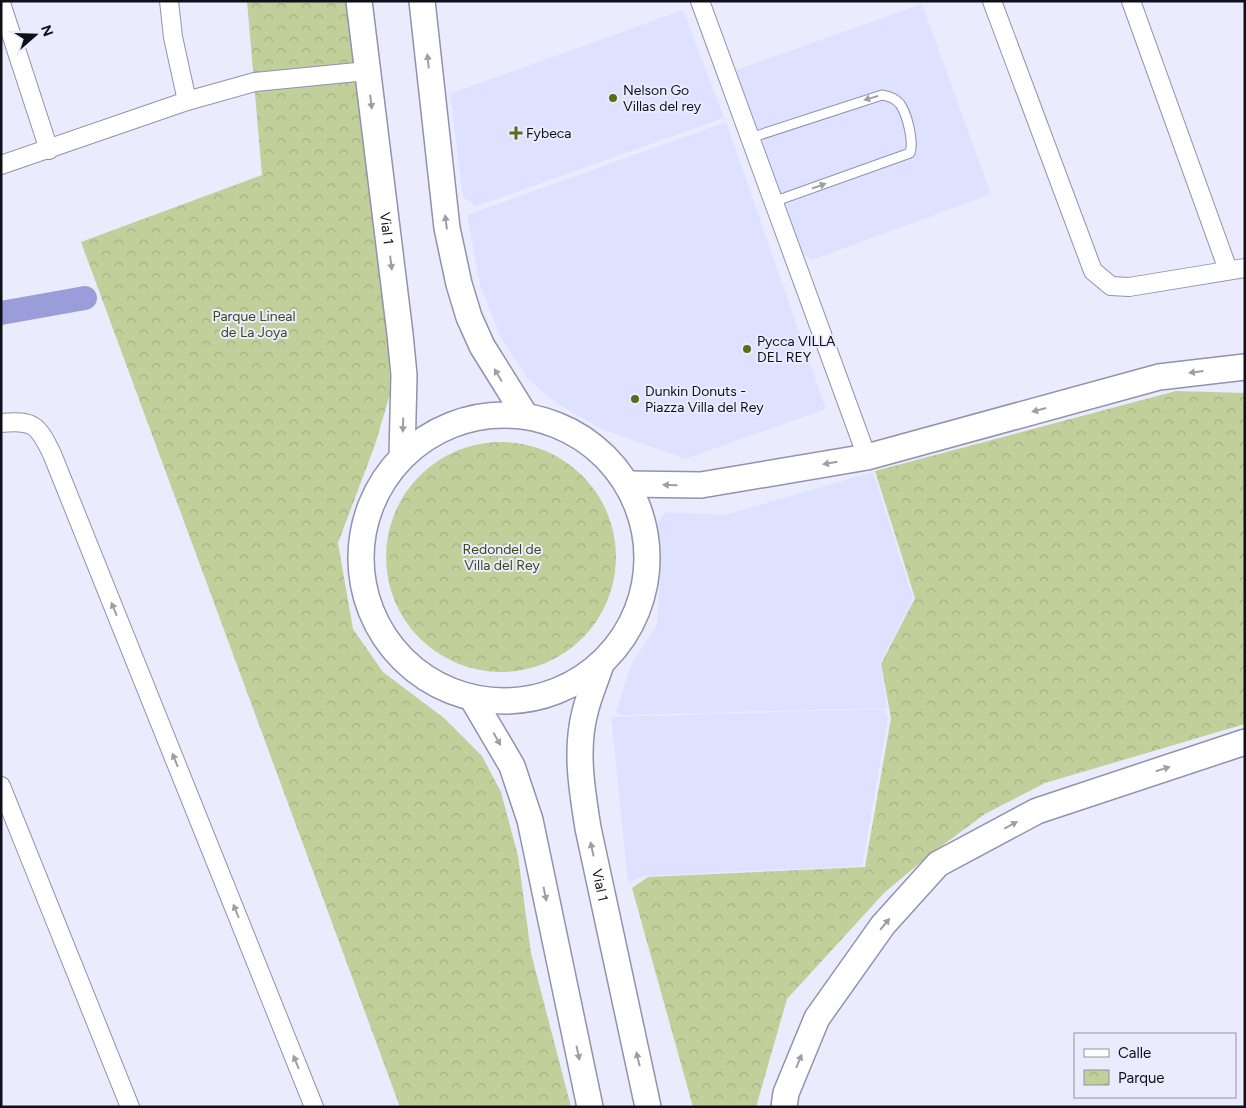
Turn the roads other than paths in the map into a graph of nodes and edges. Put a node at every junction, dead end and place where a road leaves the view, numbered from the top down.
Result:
1 (168, 1) edge
2 (359, 1) edge
3 (422, 1) edge
4 (700, 1) edge
5 (992, 1) edge
6 (1131, 1) edge
7 (1, 3) edge
8 (367, 71) junction
9 (187, 101) junction
10 (750, 138) junction
11 (49, 150) junction
12 (1, 165) edge
13 (773, 202) junction
14 (1236, 269) edge
15 (1245, 367) edge
16 (525, 415) junction
17 (1, 423) edge
18 (402, 457) junction
19 (867, 457) junction
20 (627, 484) junction
21 (601, 664) junction
22 (472, 698) junction
23 (1245, 742) edge
24 (1, 786) edge
25 (130, 1107) edge
26 (314, 1107) edge
27 (590, 1107) edge
28 (648, 1107) edge
29 (784, 1107) edge

1 - 9 street
2 - 8 street, Vial 1
16 -> 3 street
4 - 10 street
5 - 14 street
6 - 14 street
7 - 11 street
8 - 9 street
8 -> 18 street, Vial 1
9 - 11 street
10 - 13 street
13 -> 10 lane
11 - 12 street
13 - 19 street
15 -> 19 street
16 - 18 street
16 - 20 street
26 -> 17 street
18 - 22 street
19 -> 20 street
20 - 21 street
21 - 22 street
28 -> 21 street, Vial 1
22 -> 27 street
29 -> 23 street
24 - 25 street

